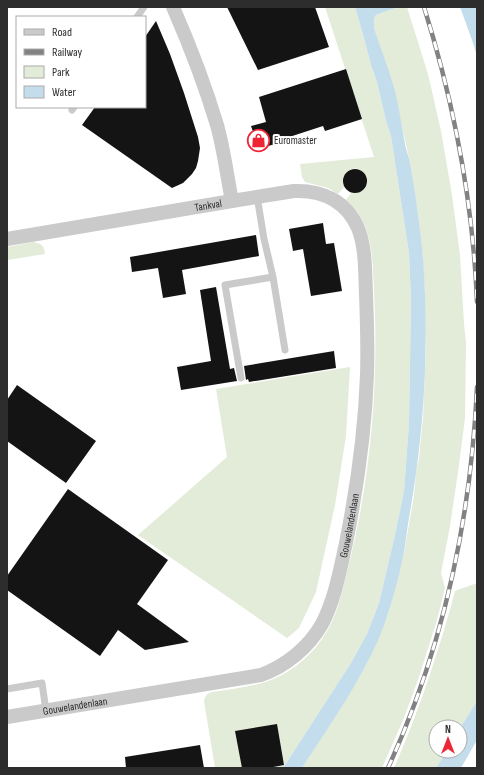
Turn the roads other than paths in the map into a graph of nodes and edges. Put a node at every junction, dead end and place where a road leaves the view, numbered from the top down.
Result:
1 (144, 7) edge
2 (173, 7) edge
3 (138, 16) edge
4 (257, 196) junction
5 (232, 201) junction
6 (7, 239) edge
7 (273, 277) junction
8 (285, 350) dead end
9 (241, 378) dead end
10 (7, 689) edge
11 (46, 711) junction
12 (7, 717) edge

1 - 3 lane
2 - 5 street, Tankval
4 - 5 street, Gouwelandenlaan
4 - 7 lane
4 - 11 street, Gouwelandenlaan
5 - 6 street, Tankval
7 - 8 lane
7 - 9 lane
10 - 11 lane
11 - 12 street, Gouwelandenlaan

